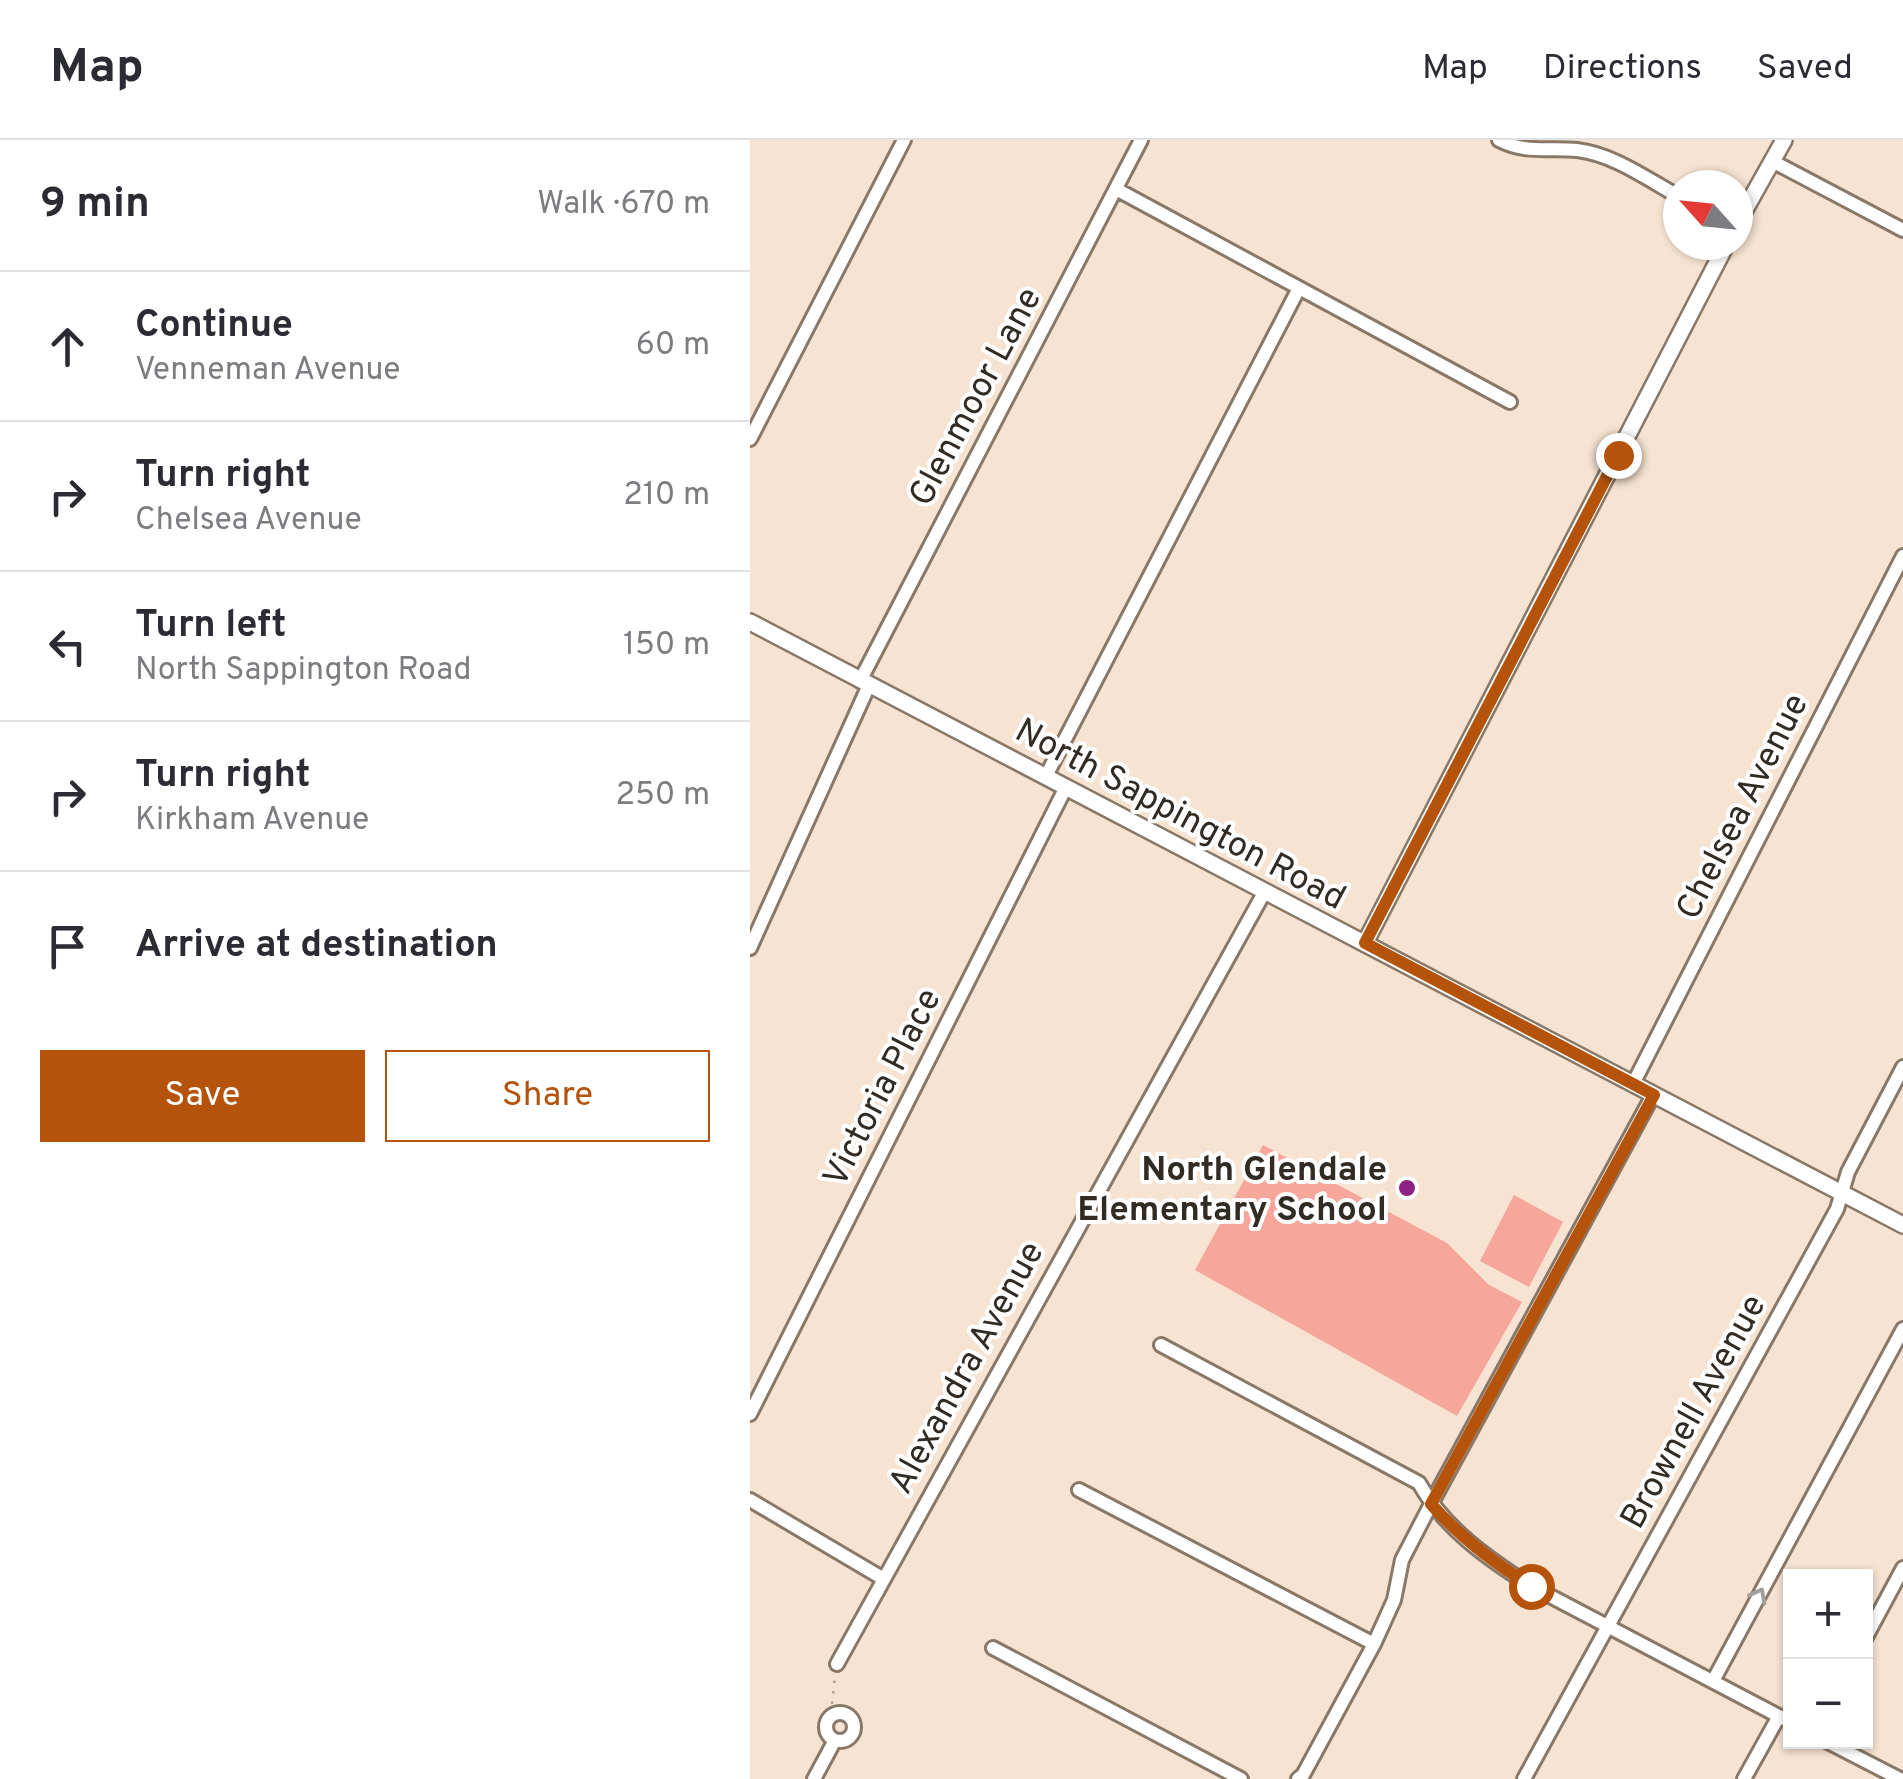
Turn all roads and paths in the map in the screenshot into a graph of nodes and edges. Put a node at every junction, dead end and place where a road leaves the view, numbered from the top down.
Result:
1 (904, 140) edge
2 (1142, 140) edge
3 (1499, 140) edge
4 (1784, 140) edge
5 (1772, 161) junction
6 (1663, 188) edge
7 (1116, 189) junction
8 (1753, 195) edge
9 (1903, 230) edge
10 (1718, 260) edge
11 (1298, 290) junction
12 (1510, 402) dead end
13 (750, 439) edge
14 (1903, 556) edge
15 (750, 622) edge
16 (864, 683) junction
17 (1046, 776) junction
18 (1066, 787) junction
19 (1265, 891) junction
20 (1365, 943) junction
21 (750, 948) edge
22 (1903, 1067) edge
23 (1633, 1084) junction
24 (1654, 1095) junction
25 (1843, 1193) junction
26 (1903, 1225) edge
27 (1903, 1329) edge
28 (1161, 1345) dead end
29 (750, 1414) edge
30 (1079, 1490) dead end
31 (750, 1500) edge
32 (1431, 1504) junction
33 (1903, 1568) edge
34 (882, 1578) junction
35 (1873, 1624) edge
36 (1608, 1626) junction
37 (1374, 1644) junction
38 (993, 1648) dead end
39 (837, 1664) joint
40 (1713, 1681) junction
41 (835, 1714) junction
42 (1783, 1718) edge
43 (1783, 1720) edge
44 (836, 1740) junction
45 (1842, 1749) edge
46 (814, 1779) edge
47 (1241, 1779) edge
48 (1298, 1779) edge
49 (1524, 1779) edge
50 (1744, 1779) edge
51 (1900, 1779) edge

1 - 13 street
2 - 7 street, Glenmoor Lane
3 - 6 street
4 - 5 street
5 - 8 street
5 - 9 street
7 - 11 street
7 - 16 street, Glenmoor Lane
10 - 20 street
11 - 12 street
11 - 17 street
14 - 23 street, Chelsea Avenue
15 - 16 street, North Sappington Road
16 - 17 street, North Sappington Road
16 - 21 street, Glenmoor Lane
17 - 18 street, North Sappington Road
18 - 19 street, North Sappington Road
18 - 29 street, Victoria Place
19 - 20 street, North Sappington Road
19 - 34 street, Alexandra Avenue
20 - 23 street, North Sappington Road
22 - 25 street, Brownell Avenue
23 - 24 street, North Sappington Road
24 - 25 street, North Sappington Road
24 - 32 street
25 - 26 street, North Sappington Road
25 - 36 street, Brownell Avenue
40 -> 27 street
28 - 32 street
30 - 37 street
31 - 34 street
32 - 36 street
32 - 37 street
33 - 35 street
34 - 39 street, Alexandra Avenue
36 - 40 street
36 - 49 street, Brownell Avenue
37 - 48 street
38 - 47 street
39 - 41 path
40 - 42 street
41 - 44 street
41 - 44 street
43 - 50 street
44 - 46 street
45 - 51 street

